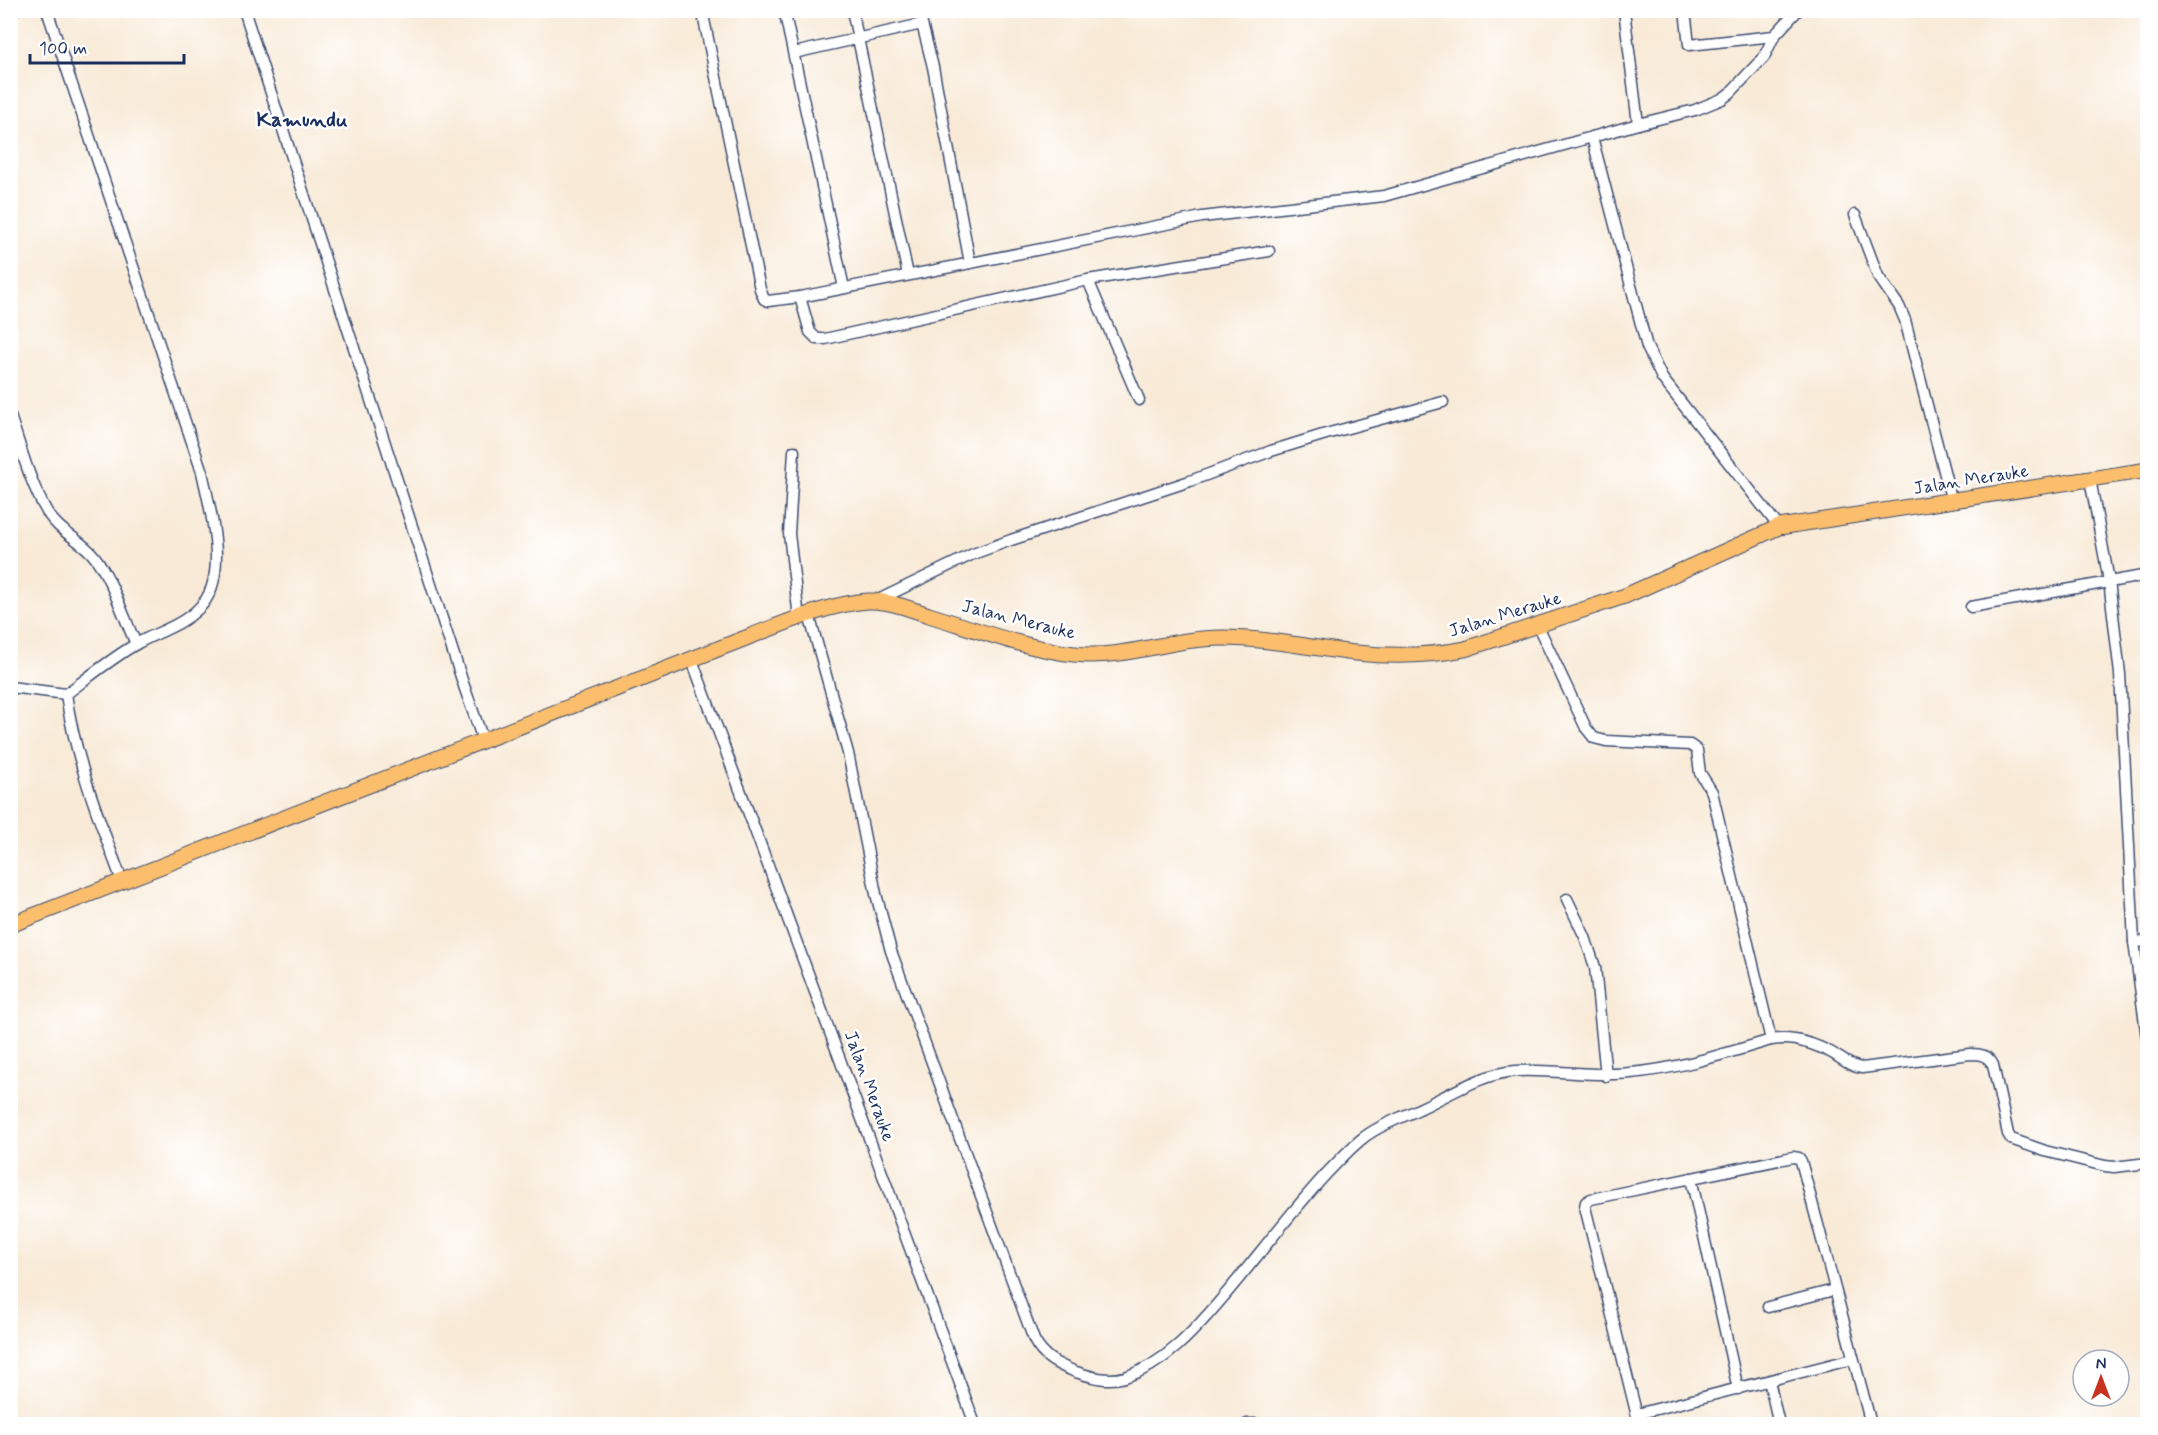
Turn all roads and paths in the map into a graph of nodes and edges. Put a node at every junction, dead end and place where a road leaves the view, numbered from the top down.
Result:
1 (15, 10) edge
2 (47, 10) edge
3 (244, 10) edge
4 (702, 10) edge
5 (784, 10) edge
6 (852, 10) edge
7 (1624, 10) edge
8 (1685, 10) edge
9 (1798, 10) edge
10 (10, 12) edge
11 (1774, 36) junction
12 (858, 39) junction
13 (794, 53) junction
14 (1638, 124) junction
15 (1592, 137) junction
16 (1855, 215) dead end
17 (1269, 250) dead end
18 (970, 262) junction
19 (908, 275) junction
20 (1088, 279) junction
21 (844, 288) junction
22 (800, 297) junction
23 (1139, 400) dead end
24 (1443, 402) dead end
25 (10, 416) edge
26 (794, 452) dead end
27 (2148, 470) edge
28 (2091, 479) junction
29 (1952, 502) junction
30 (1779, 527) junction
31 (2148, 575) edge
32 (2109, 581) junction
33 (876, 601) junction
34 (1971, 607) dead end
35 (804, 616) junction
36 (1538, 626) junction
37 (136, 644) junction
38 (692, 660) junction
39 (10, 687) edge
40 (66, 694) junction
41 (483, 740) junction
42 (122, 881) junction
43 (1567, 900) dead end
44 (10, 925) edge
45 (2148, 941) edge
46 (2134, 942) junction
47 (1771, 1040) junction
48 (2148, 1046) edge
49 (1605, 1076) junction
50 (2148, 1163) edge
51 (1691, 1178) junction
52 (1834, 1290) junction
53 (1768, 1307) dead end
54 (1853, 1359) junction
55 (1769, 1381) junction
56 (1738, 1389) junction
57 (1638, 1419) edge
58 (975, 1425) edge
59 (1247, 1425) edge
60 (1254, 1425) edge
61 (1779, 1425) edge
62 (1871, 1425) edge

1 - 10 street
2 - 37 street
3 - 41 street
4 - 22 street
5 - 13 street
6 - 12 street
7 - 14 street
8 - 11 street
9 - 11 street
11 - 14 street
12 - 13 street
12 - 18 street
12 - 19 street
13 - 21 street
14 - 15 street
15 - 18 street
15 - 30 street
16 - 29 street
17 - 20 street
18 - 19 street
19 - 21 street
20 - 22 street
20 - 23 street
21 - 22 street
24 - 33 street
25 - 37 street
26 - 35 street
27 - 28 highway, Jalan Merauke
28 - 29 highway, Jalan Merauke
28 - 32 street
29 - 30 highway, Jalan Merauke
30 - 36 highway, Jalan Merauke
31 - 32 street
32 - 34 street
32 - 46 street
33 - 35 highway, Jalan Merauke
33 - 36 highway, Jalan Merauke
35 - 38 highway, Jalan Merauke
35 - 49 street
36 - 47 street
37 - 40 street
38 - 41 highway, Jalan Merauke
38 - 58 street, Jalan Merauke
39 - 40 street
40 - 42 street
41 - 42 highway, Jalan Merauke
42 - 44 highway, Jalan Merauke
43 - 49 street
45 - 46 street
46 - 48 street
47 - 49 street
47 - 50 street
51 - 52 street
51 - 56 street
51 - 57 street
52 - 53 street
52 - 54 street
54 - 55 street
54 - 62 street
55 - 56 street
55 - 61 street
56 - 57 street
59 - 60 street

